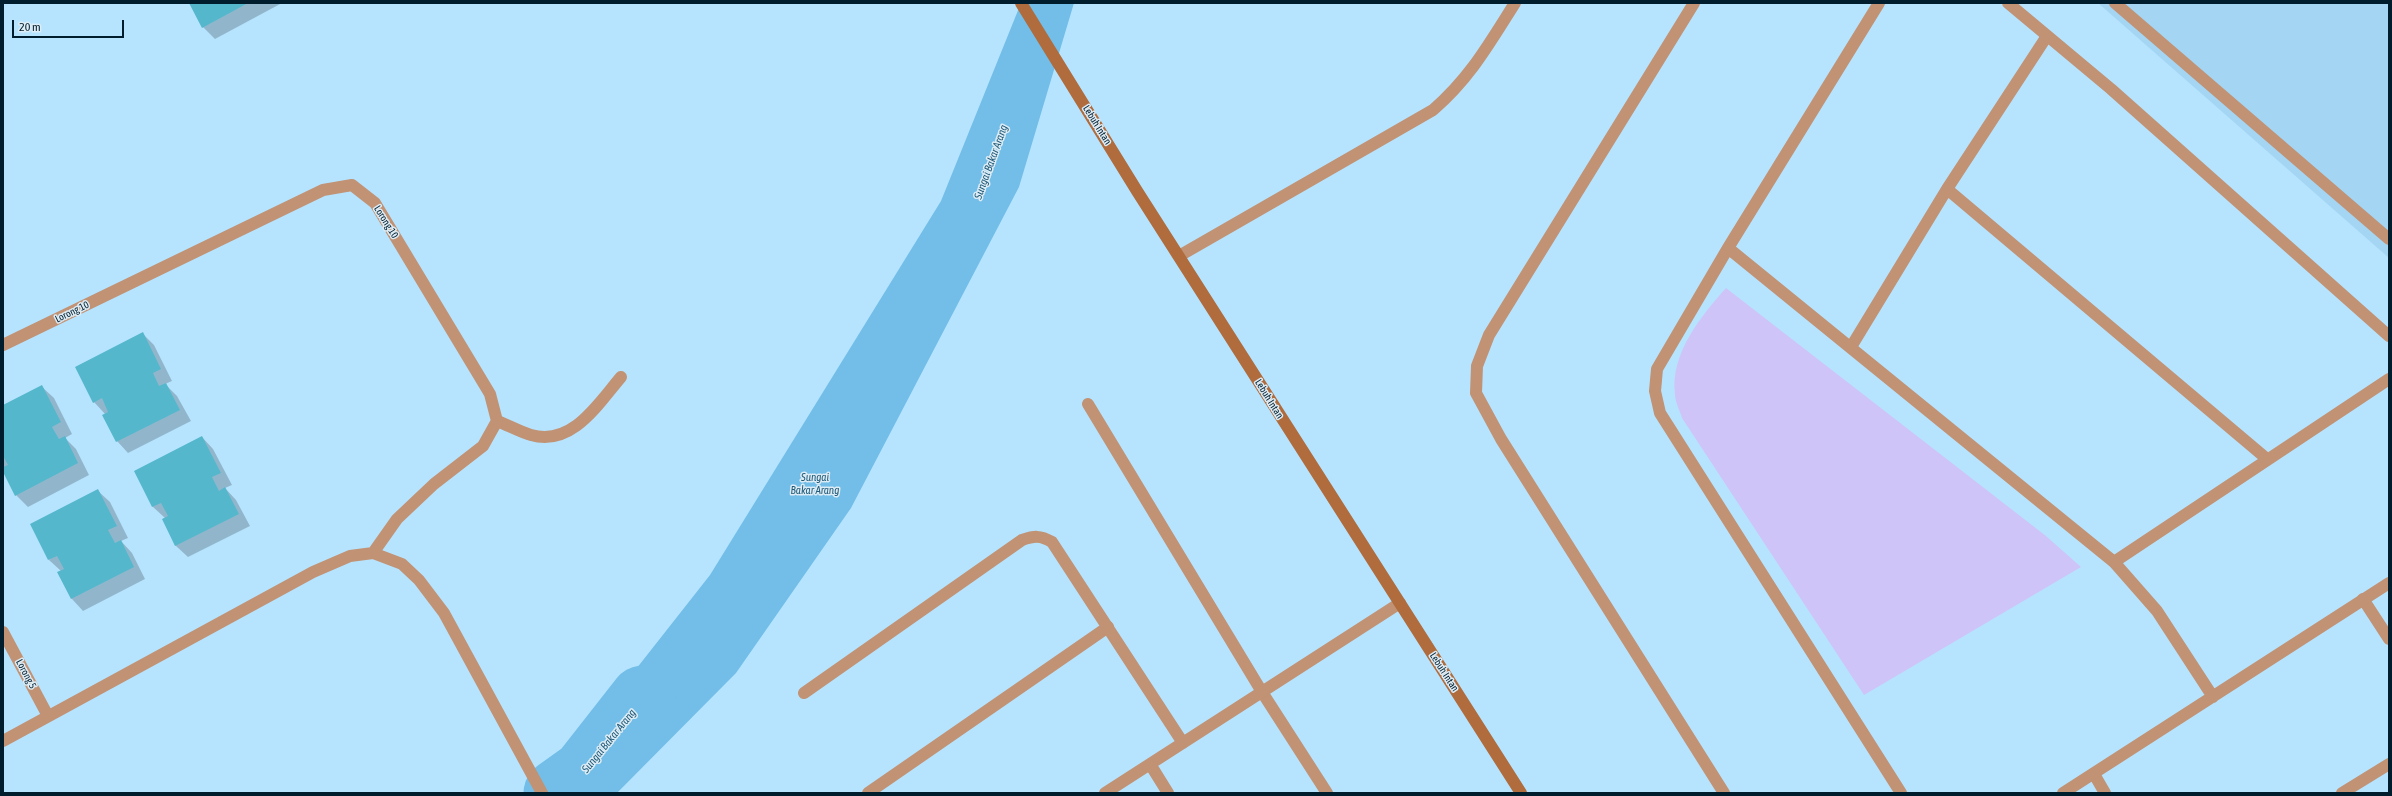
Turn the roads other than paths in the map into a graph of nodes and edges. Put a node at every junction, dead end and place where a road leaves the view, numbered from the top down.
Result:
1 (1022, 3) edge
2 (1515, 3) edge
3 (1694, 3) edge
4 (1879, 3) edge
5 (2008, 3) edge
6 (2115, 3) edge
7 (2047, 36) junction
8 (1947, 189) junction
9 (2389, 239) edge
10 (1728, 248) junction
11 (1179, 256) junction
12 (2389, 336) edge
13 (3, 346) edge
14 (1851, 347) junction
15 (620, 377) dead end
16 (2389, 379) edge
17 (1088, 404) dead end
18 (497, 421) junction
19 (2267, 459) junction
20 (373, 553) junction
21 (2114, 562) junction
22 (2389, 583) edge
23 (2363, 599) junction
24 (1400, 603) junction
25 (1108, 627) junction
26 (3, 632) edge
27 (2389, 639) edge
28 (1262, 692) junction
29 (804, 693) dead end
30 (2214, 697) junction
31 (48, 716) junction
32 (3, 741) edge
33 (1183, 743) junction
34 (1150, 764) junction
35 (2389, 764) edge
36 (2094, 774) junction
37 (542, 793) edge
38 (868, 793) edge
39 (1106, 793) edge
40 (1168, 793) edge
41 (1327, 793) edge
42 (1521, 793) edge
43 (1724, 793) edge
44 (1901, 793) edge
45 (2063, 793) edge
46 (2105, 793) edge
47 (2342, 793) edge

1 - 11 main road, Lebuh Intan
2 - 11 street
3 - 43 street
4 - 10 street
5 - 7 street
6 - 9 street
7 - 8 street
7 - 12 street
8 - 14 street
8 - 19 street
10 - 14 street
10 - 44 street
11 - 24 main road, Lebuh Intan
13 - 18 street, Lorong 10
14 - 21 street
15 - 18 street
16 - 19 street
17 - 28 street
18 - 20 street
19 - 21 street
20 - 31 street
20 - 37 street
21 - 30 street
22 - 23 street
23 - 27 street
23 - 30 street
24 - 28 street
24 - 42 main road, Lebuh Intan
25 - 29 street
25 - 33 street
25 - 38 street
26 - 31 street, Lorong 5
28 - 33 street
28 - 41 street
30 - 36 street
31 - 32 street
33 - 34 street
34 - 39 street
34 - 40 street
35 - 47 street
36 - 45 street
36 - 46 street

